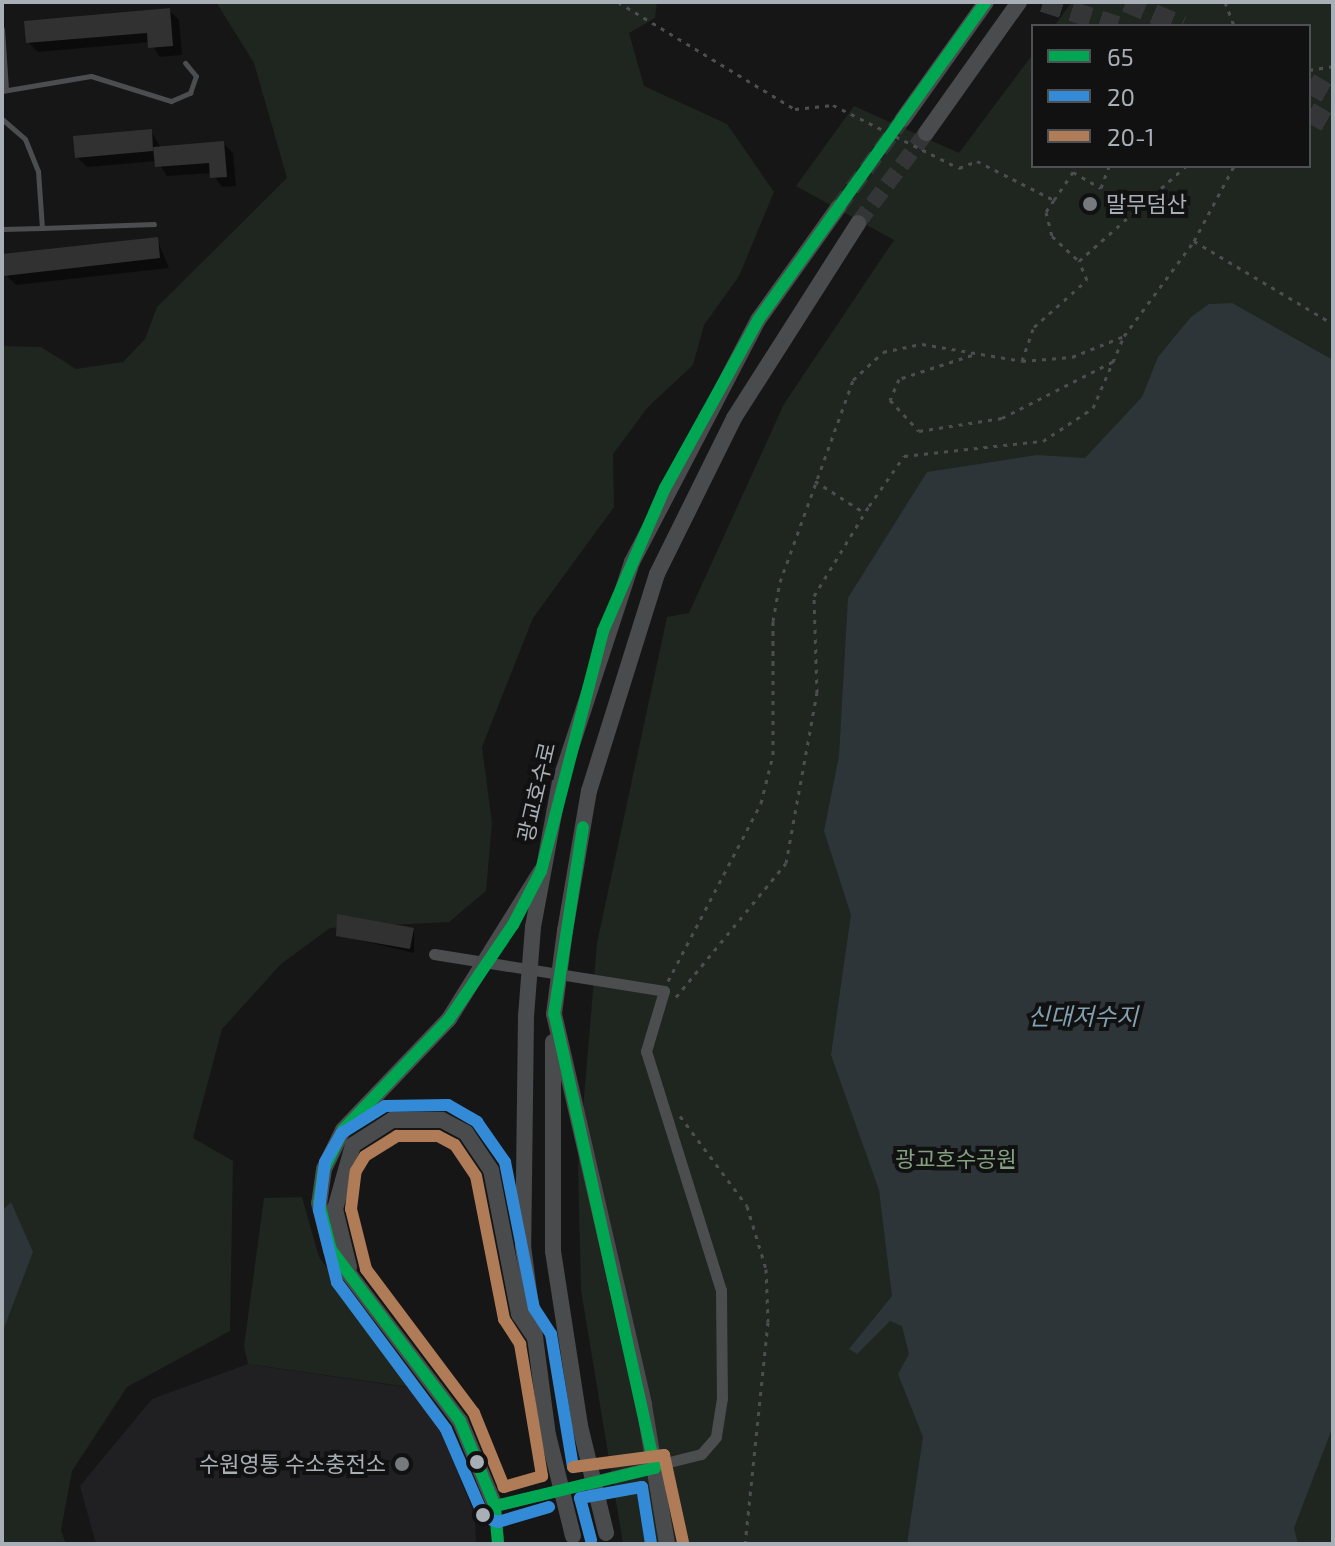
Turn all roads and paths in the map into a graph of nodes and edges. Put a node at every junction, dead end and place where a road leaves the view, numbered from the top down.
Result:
1 (986, 2) edge
2 (1019, 2) edge
3 (1225, 2) edge
4 (1233, 24) edge
5 (2, 29) edge
6 (185, 63) dead end
7 (1333, 66) edge
8 (1311, 70) edge
9 (4, 90) edge
10 (2, 119) edge
11 (903, 119) tunnel mouth
12 (926, 133) tunnel mouth
13 (1076, 168) edge
14 (1108, 168) edge
15 (1233, 168) edge
16 (1073, 172) junction
17 (1054, 200) dead end
18 (838, 208) tunnel mouth
19 (858, 223) tunnel mouth
20 (154, 224) dead end
21 (42, 228) junction
22 (2, 229) edge
23 (1194, 241) junction
24 (1079, 261) dead end
25 (1333, 324) edge
26 (1124, 336) junction
27 (973, 354) junction
28 (1022, 361) junction
29 (1114, 361) junction
30 (814, 480) junction
31 (865, 513) junction
32 (541, 871) junction
33 (434, 954) dead end
34 (664, 991) junction
35 (669, 1006) dead end
36 (554, 1014) junction
37 (675, 1103) dead end
38 (352, 1276) junction
39 (535, 1338) junction
40 (655, 1468) junction
41 (495, 1506) junction
42 (607, 1538) edge
43 (574, 1540) edge
44 (498, 1544) edge
45 (667, 1544) edge
46 (745, 1544) edge

1 - 11 main road
2 - 12 main road
3 - 4 path
5 - 9 lane
6 - 9 lane
7 - 8 path
10 - 21 lane
13 - 16 path
14 - 16 path
15 - 23 path
16 - 17 path
18 - 32 main road, 광교호수로
19 - 36 main road, bridge
20 - 21 lane
21 - 22 lane
23 - 25 path
23 - 26 path
24 - 28 path
26 - 28 path
26 - 29 path
27 - 28 path
27 - 29 path
27 - 30 path
29 - 31 path
30 - 31 path
30 - 34 path
31 - 35 path
32 - 38 main road, bridge
32 - 39 main road, 광교호수로, bridge
33 - 34 street
34 - 40 street
36 - 40 main road
36 - 42 main road, bridge
37 - 46 path
38 - 39 main road
38 - 41 main road
39 - 43 main road, 광교호수로, bridge
40 - 41 street
40 - 45 main road
41 - 44 street

